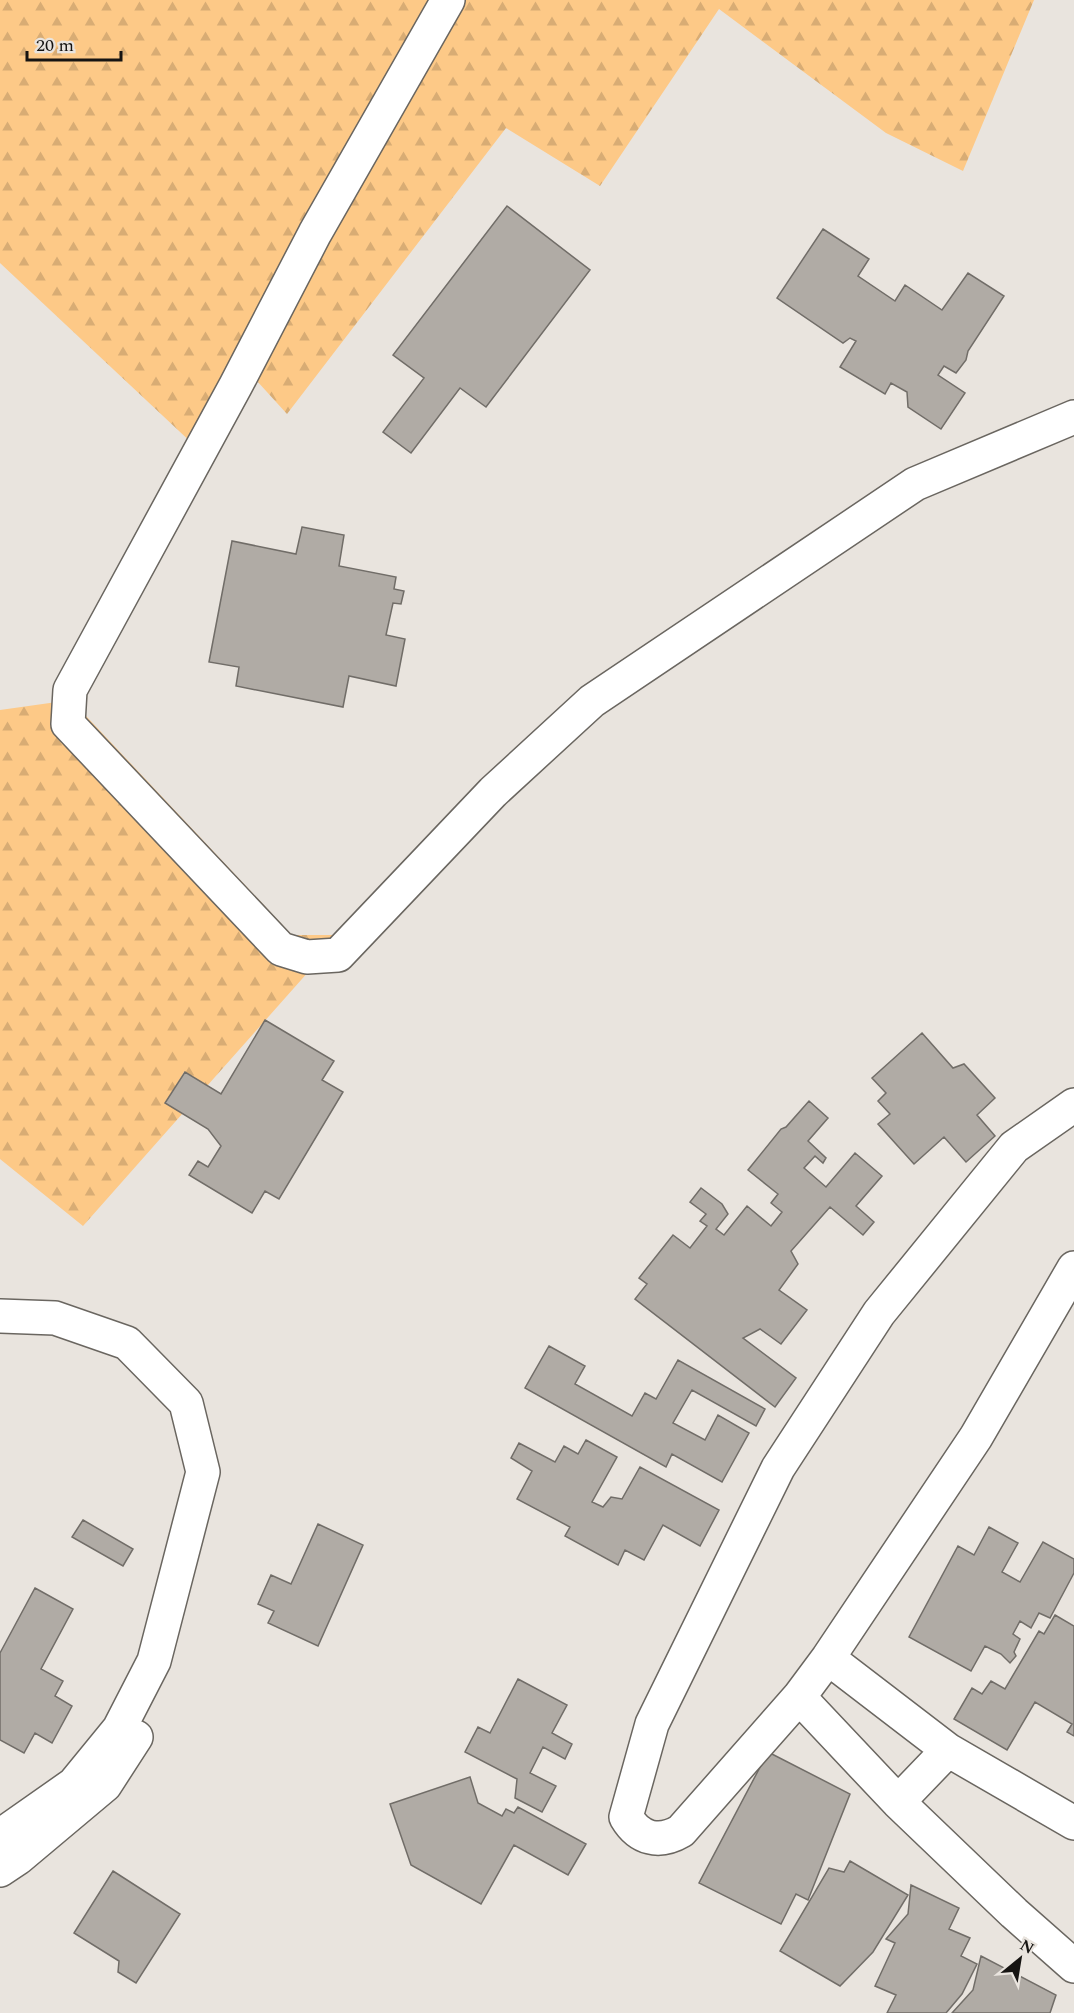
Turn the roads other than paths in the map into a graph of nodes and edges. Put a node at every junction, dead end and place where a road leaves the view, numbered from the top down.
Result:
1 (448, 0) edge
2 (1074, 417) edge
3 (1074, 1105) edge
4 (1074, 1268) edge
5 (0, 1316) edge
6 (828, 1658) junction
7 (154, 1661) junction
8 (799, 1697) junction
9 (948, 1750) junction
10 (898, 1802) junction
11 (1074, 1823) edge
12 (0, 1836) edge
13 (0, 1870) edge
14 (1074, 1966) edge

1 - 2 street
3 - 8 street
4 - 6 street
5 - 7 street
6 - 8 street
6 - 9 street
7 - 12 street
7 - 13 street
8 - 10 street
9 - 10 street
9 - 11 street
10 - 14 street

